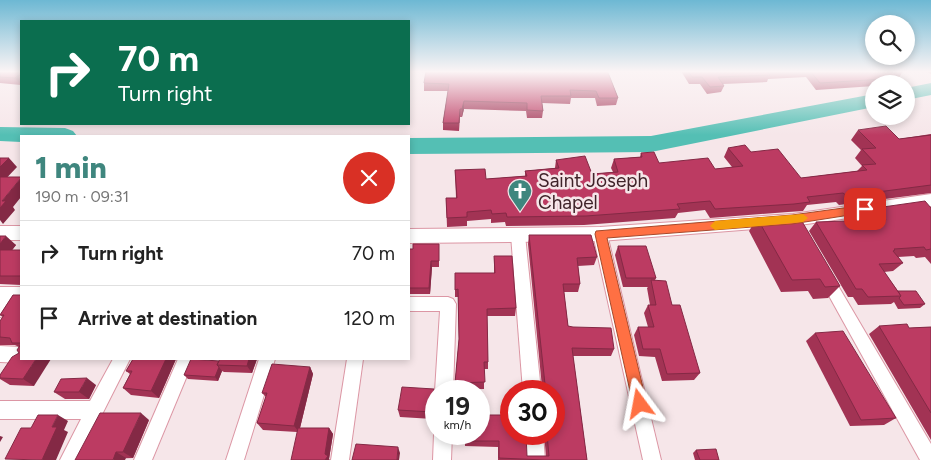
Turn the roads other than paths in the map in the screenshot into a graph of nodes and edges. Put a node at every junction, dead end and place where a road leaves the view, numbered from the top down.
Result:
1 (925, 201) edge
2 (931, 215) edge
3 (792, 220) junction
4 (0, 233) edge
5 (20, 233) edge
6 (600, 234) junction
7 (518, 235) junction
8 (410, 236) edge
9 (802, 237) edge
10 (817, 262) edge
11 (11, 293) edge
12 (410, 304) edge
13 (0, 310) edge
14 (0, 354) edge
15 (20, 354) edge
16 (121, 360) edge
17 (186, 360) edge
18 (267, 360) edge
19 (355, 360) edge
20 (445, 380) edge
21 (531, 380) edge
22 (0, 410) edge
23 (96, 410) junction
24 (443, 445) edge
25 (535, 445) edge
26 (69, 460) edge
27 (143, 460) edge
28 (235, 460) edge
29 (340, 460) edge
30 (442, 460) edge
31 (536, 460) edge
32 (652, 460) edge
33 (930, 460) edge

1 - 2 street
1 - 3 street
3 - 6 street
3 - 9 street
4 - 5 street
6 - 7 street
6 - 32 street
7 - 8 street
7 - 21 street
10 - 33 street
11 - 13 street
12 - 20 street
14 - 15 street
16 - 23 street
17 - 27 street
18 - 28 street
19 - 29 street
22 - 23 street
23 - 26 street
24 - 30 street
25 - 31 street

